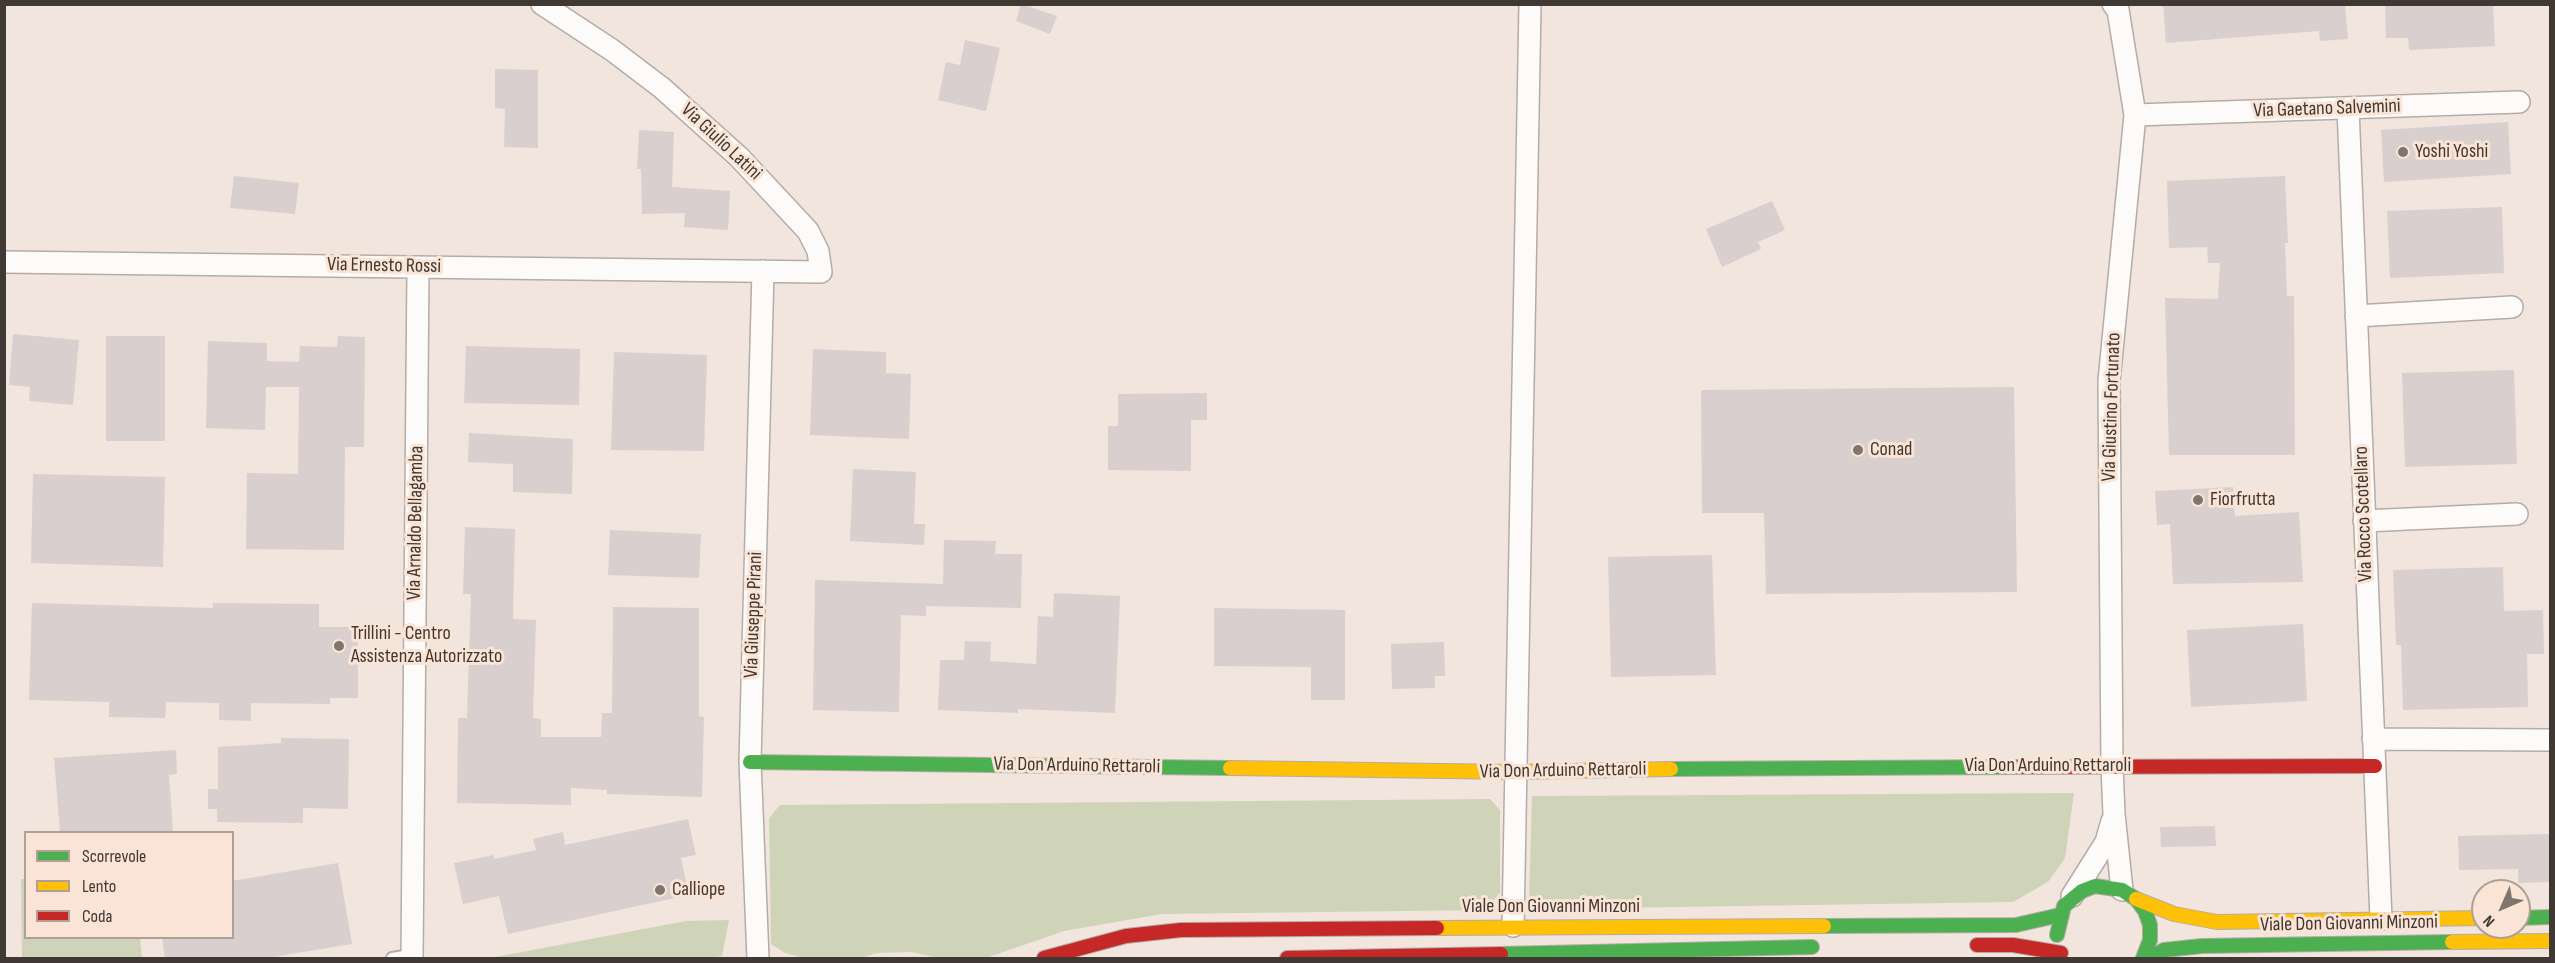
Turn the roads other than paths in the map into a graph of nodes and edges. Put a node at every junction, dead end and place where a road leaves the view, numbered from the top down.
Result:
1 (542, 4) edge
2 (1530, 4) edge
3 (2113, 4) edge
4 (2519, 102) dead end
5 (2348, 108) junction
6 (2135, 115) junction
7 (4, 262) edge
8 (418, 267) junction
9 (764, 271) junction
10 (2512, 307) dead end
11 (2356, 316) junction
12 (2517, 514) dead end
13 (2364, 521) junction
14 (2373, 739) junction
15 (2550, 740) edge
16 (750, 762) junction
17 (2112, 766) junction
18 (2375, 766) junction
19 (1515, 772) junction
20 (2114, 814) junction
21 (2129, 894) junction
22 (2065, 907) junction
23 (2550, 917) edge
24 (2471, 918) edge
25 (2531, 918) edge
26 (2381, 919) junction
27 (1513, 926) junction
28 (2550, 941) edge
29 (1965, 945) dead end
30 (1823, 946) dead end
31 (2063, 956) edge
32 (405, 957) edge
33 (758, 958) edge
34 (1044, 958) edge
35 (1287, 958) edge
36 (2142, 958) edge
37 (2150, 958) edge

1 - 9 street, Via Giulio Latini
2 - 19 street
3 - 6 street, Via Giustino Fortunato
4 - 5 street, Via Gaetano Salvemini
5 - 6 street, Via Gaetano Salvemini
5 - 11 street, Via Rocco Scotellaro
6 - 17 street, Via Giustino Fortunato
7 - 8 street, Via Ernesto Rossi
8 - 9 street, Via Ernesto Rossi
8 - 32 street, Via Arnaldo Bellagamba
9 - 16 street, Via Giuseppe Pirani
10 - 11 street
11 - 13 street, Via Rocco Scotellaro
12 - 13 street
13 - 14 street, Via Rocco Scotellaro
14 - 15 street
14 - 18 street, Via Rocco Scotellaro
16 - 19 main road, Via Don Arduino Rettaroli
16 - 33 street, Via Giuseppe Pirani
17 - 18 main road, Via Don Arduino Rettaroli
17 - 19 main road, Via Don Arduino Rettaroli
17 - 20 street, Via Giustino Fortunato
18 - 26 street, Via Rocco Scotellaro
19 - 27 street
20 - 21 street, Via Giustino Fortunato
20 - 22 street, Via Giustino Fortunato
21 - 22 main road, Viale Don Giovanni Minzoni
21 - 26 main road, Viale Don Giovanni Minzoni
21 - 36 main road
22 - 27 main road, Viale Don Giovanni Minzoni
22 - 31 main road
23 - 25 main road
24 - 26 main road, Viale Don Giovanni Minzoni
27 - 34 main road, Viale Don Giovanni Minzoni
28 - 37 main road, Viale Don Giovanni Minzoni
29 - 31 main road
30 - 35 main road

